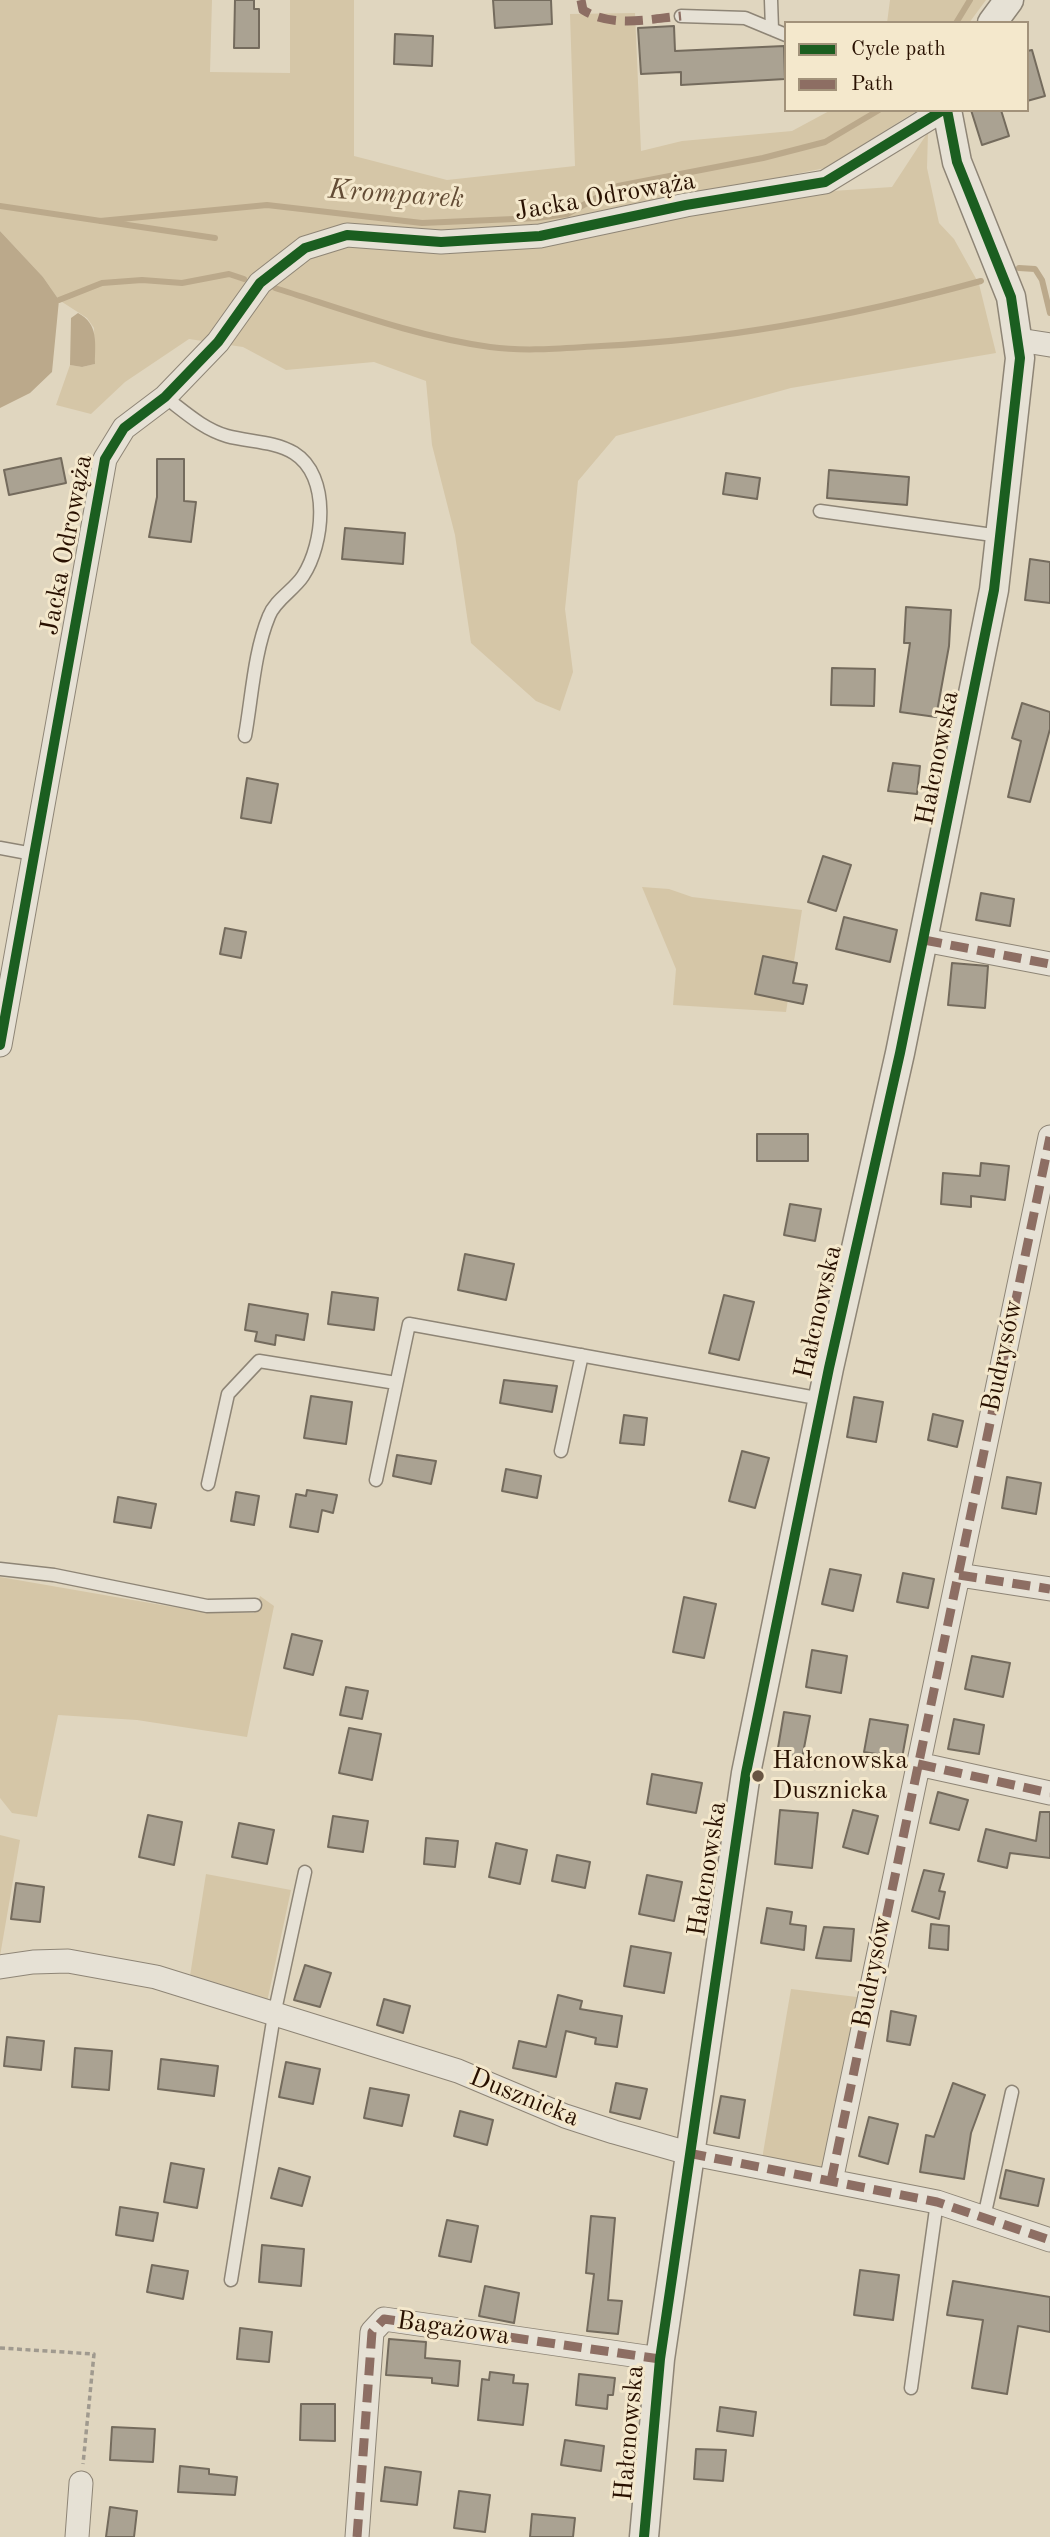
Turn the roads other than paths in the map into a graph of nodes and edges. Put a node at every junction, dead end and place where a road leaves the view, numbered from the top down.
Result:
1 (771, 0) edge
2 (1009, 0) edge
3 (681, 16) dead end
4 (993, 21) edge
5 (772, 29) junction
6 (784, 35) edge
7 (942, 112) edge
8 (945, 112) edge
9 (1019, 340) junction
10 (1050, 345) edge
11 (165, 397) junction
12 (820, 511) dead end
13 (1002, 536) junction
14 (245, 736) dead end
15 (0, 848) edge
16 (33, 854) junction
17 (924, 940) junction
18 (1050, 964) edge
19 (0, 1045) edge
20 (1050, 1136) edge
21 (582, 1356) junction
22 (396, 1383) junction
23 (822, 1399) junction
24 (561, 1451) dead end
25 (376, 1480) dead end
26 (208, 1484) dead end
27 (0, 1569) edge
28 (959, 1575) junction
29 (1050, 1589) edge
30 (255, 1605) dead end
31 (918, 1764) junction
32 (1050, 1793) edge
33 (305, 1872) dead end
34 (0, 1966) edge
35 (274, 2015) junction
36 (1012, 2092) dead end
37 (688, 2153) junction
38 (831, 2181) junction
39 (937, 2202) junction
40 (984, 2217) junction
41 (1050, 2240) edge
42 (231, 2280) dead end
43 (660, 2359) junction
44 (911, 2388) dead end
45 (80, 2483) road end
46 (77, 2537) edge
47 (356, 2537) edge
48 (644, 2537) edge

1 - 5 lane
2 - 4 street
3 - 5 lane
5 - 6 lane
7 - 11 street, Jacka Odrowąża
8 - 9 street, Hałcnowska
9 - 10 street
9 - 13 street, Hałcnowska
11 - 14 lane
11 - 16 street, Jacka Odrowąża
12 - 13 lane
13 - 17 street, Hałcnowska
15 - 16 lane
16 - 19 street, Jacka Odrowąża
17 - 18 street
17 - 23 street, Hałcnowska
20 - 28 street, Budrysów
21 - 22 lane
21 - 23 lane
21 - 24 lane
22 - 25 lane
22 - 26 lane
23 - 37 street, Hałcnowska
27 - 30 lane
28 - 29 street
28 - 31 street, Budrysów
31 - 32 street
31 - 38 street, Budrysów
33 - 35 lane
34 - 35 street, Dusznicka
35 - 37 street, Dusznicka
35 - 42 lane
36 - 40 lane
37 - 38 street, Dusznicka
37 - 43 street, Hałcnowska
38 - 39 street, Dusznicka
39 - 40 street, Dusznicka
39 - 44 lane
40 - 41 street, Dusznicka
43 - 47 street, Bagażowa
43 - 48 street, Hałcnowska
45 - 46 street

